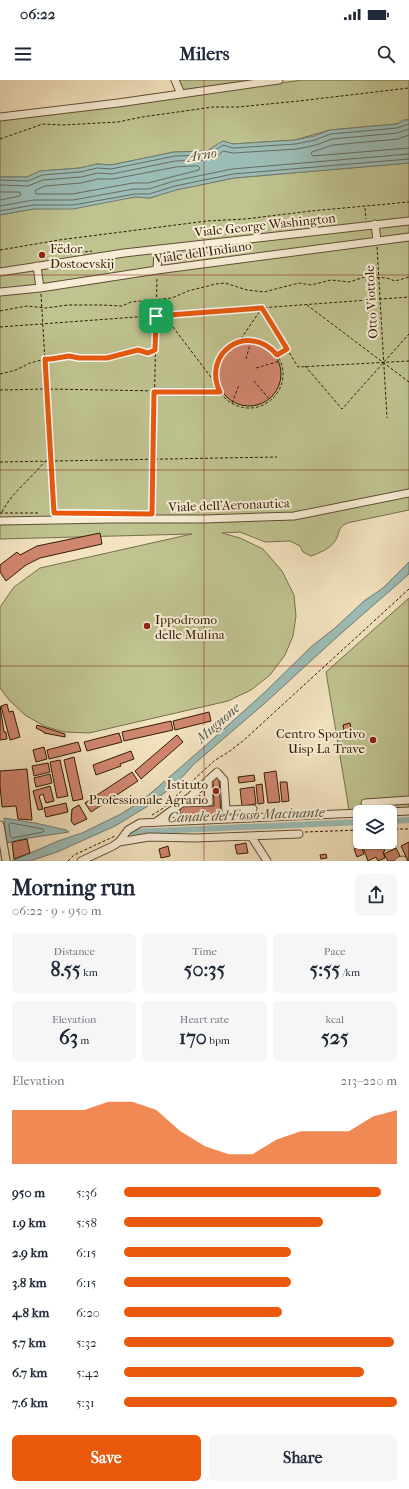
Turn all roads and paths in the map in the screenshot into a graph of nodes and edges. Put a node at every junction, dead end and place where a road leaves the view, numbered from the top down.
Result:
1 (175, 80) edge
2 (279, 80) edge
3 (409, 88) edge
4 (181, 94) junction
5 (0, 117) edge
6 (0, 138) edge
7 (409, 202) edge
8 (365, 207) junction
9 (366, 218) dead end
10 (409, 221) edge
11 (375, 224) junction
12 (409, 237) edge
13 (377, 241) junction
14 (158, 249) junction
15 (0, 250) edge
16 (37, 266) junction
17 (157, 270) junction
18 (0, 272) edge
19 (379, 277) junction
20 (409, 277) edge
21 (40, 288) junction
22 (0, 292) edge
23 (409, 297) edge
24 (156, 299) junction
25 (380, 299) junction
26 (306, 304) junction
27 (42, 307) junction
28 (262, 308) junction
29 (0, 311) edge
30 (164, 315) junction
31 (156, 316) junction
32 (43, 324) junction
33 (0, 327) edge
34 (409, 334) edge
35 (251, 340) junction
36 (238, 342) junction
37 (287, 349) junction
38 (155, 350) junction
39 (277, 355) junction
40 (45, 359) junction
41 (246, 360) dead end
42 (280, 361) junction
43 (409, 361) edge
44 (384, 363) junction
45 (305, 366) junction
46 (256, 368) dead end
47 (0, 374) edge
48 (254, 381) dead end
49 (409, 382) edge
50 (239, 385) dead end
51 (218, 386) junction
52 (46, 389) junction
53 (0, 390) edge
54 (154, 392) junction
55 (220, 392) junction
56 (270, 401) junction
57 (232, 403) junction
58 (387, 418) dead end
59 (277, 457) dead end
60 (153, 459) junction
61 (45, 461) junction
62 (51, 461) junction
63 (0, 462) edge
64 (409, 493) edge
65 (1, 513) edge
66 (39, 513) dead end
67 (54, 513) dead end
68 (152, 514) dead end
69 (0, 521) edge
70 (409, 589) edge
71 (208, 780) junction
72 (409, 800) edge
73 (182, 803) junction
74 (366, 803) dead end
75 (252, 809) dead end
76 (409, 811) edge
77 (397, 812) edge
78 (353, 814) edge
79 (151, 816) dead end
80 (156, 823) junction
81 (0, 825) edge
82 (409, 828) edge
83 (397, 829) edge
84 (353, 830) edge
85 (299, 834) joint
86 (123, 836) junction
87 (251, 836) junction
88 (6, 860) dead end
89 (68, 861) edge
90 (81, 861) edge
91 (267, 861) edge

1 - 4 street
2 - 4 street
3 - 6 path
4 - 5 street
7 - 8 path
8 - 9 path
8 - 15 path
10 - 11 street, Viale George Washington
11 - 13 street
11 - 14 street, Viale George Washington
12 - 13 street, Viale dell'Indiano
13 - 17 street, Viale dell'Indiano
13 - 19 path, Otto Viottole
14 - 16 street, Viale George Washington
14 - 17 street
16 - 18 street, Viale George Washington
16 - 21 street
17 - 21 street, Viale dell'Indiano
17 - 24 path
19 - 20 path
19 - 24 path
19 - 25 path, Otto Viottole
21 - 22 street, Viale dell'Indiano
21 - 27 path
23 - 25 path
24 - 27 path
24 - 31 path
25 - 26 path
25 - 44 path, Otto Viottole
26 - 28 path
26 - 44 path, Otto Viottole
27 - 29 path
27 - 32 path
28 - 30 path
28 - 36 path
28 - 37 path
30 - 31 path
30 - 51 path
31 - 32 path
31 - 38 path
32 - 33 path
32 - 40 path
34 - 44 path, Otto Viottole
35 - 36 path
35 - 39 path
35 - 41 path
36 - 51 path
37 - 39 path
37 - 45 path
38 - 40 path
38 - 54 path
39 - 42 path
40 - 47 path
40 - 52 path
42 - 46 path
42 - 56 path
43 - 44 path
44 - 45 path
44 - 45 path, Otto Viottole
44 - 49 path, Otto Viottole
44 - 58 path, Otto Viottole
48 - 56 path
50 - 57 path
51 - 55 path
52 - 53 path
52 - 54 path
52 - 62 path
54 - 55 path
54 - 60 path
55 - 57 path
56 - 57 path
59 - 60 path
60 - 62 path
60 - 68 path
61 - 62 path
61 - 63 path
61 - 65 path
62 - 67 path
64 - 69 street, Viale dell'Aeronautica
65 - 66 path
70 - 79 path
71 - 73 street
71 - 73 street
71 - 75 street
72 - 74 street
73 - 80 street
76 - 77 street
78 - 80 street
80 - 86 street
81 - 88 street
82 - 83 path
84 - 85 path
85 - 87 street
86 - 87 street
86 - 89 path
86 - 90 street
87 - 91 street

